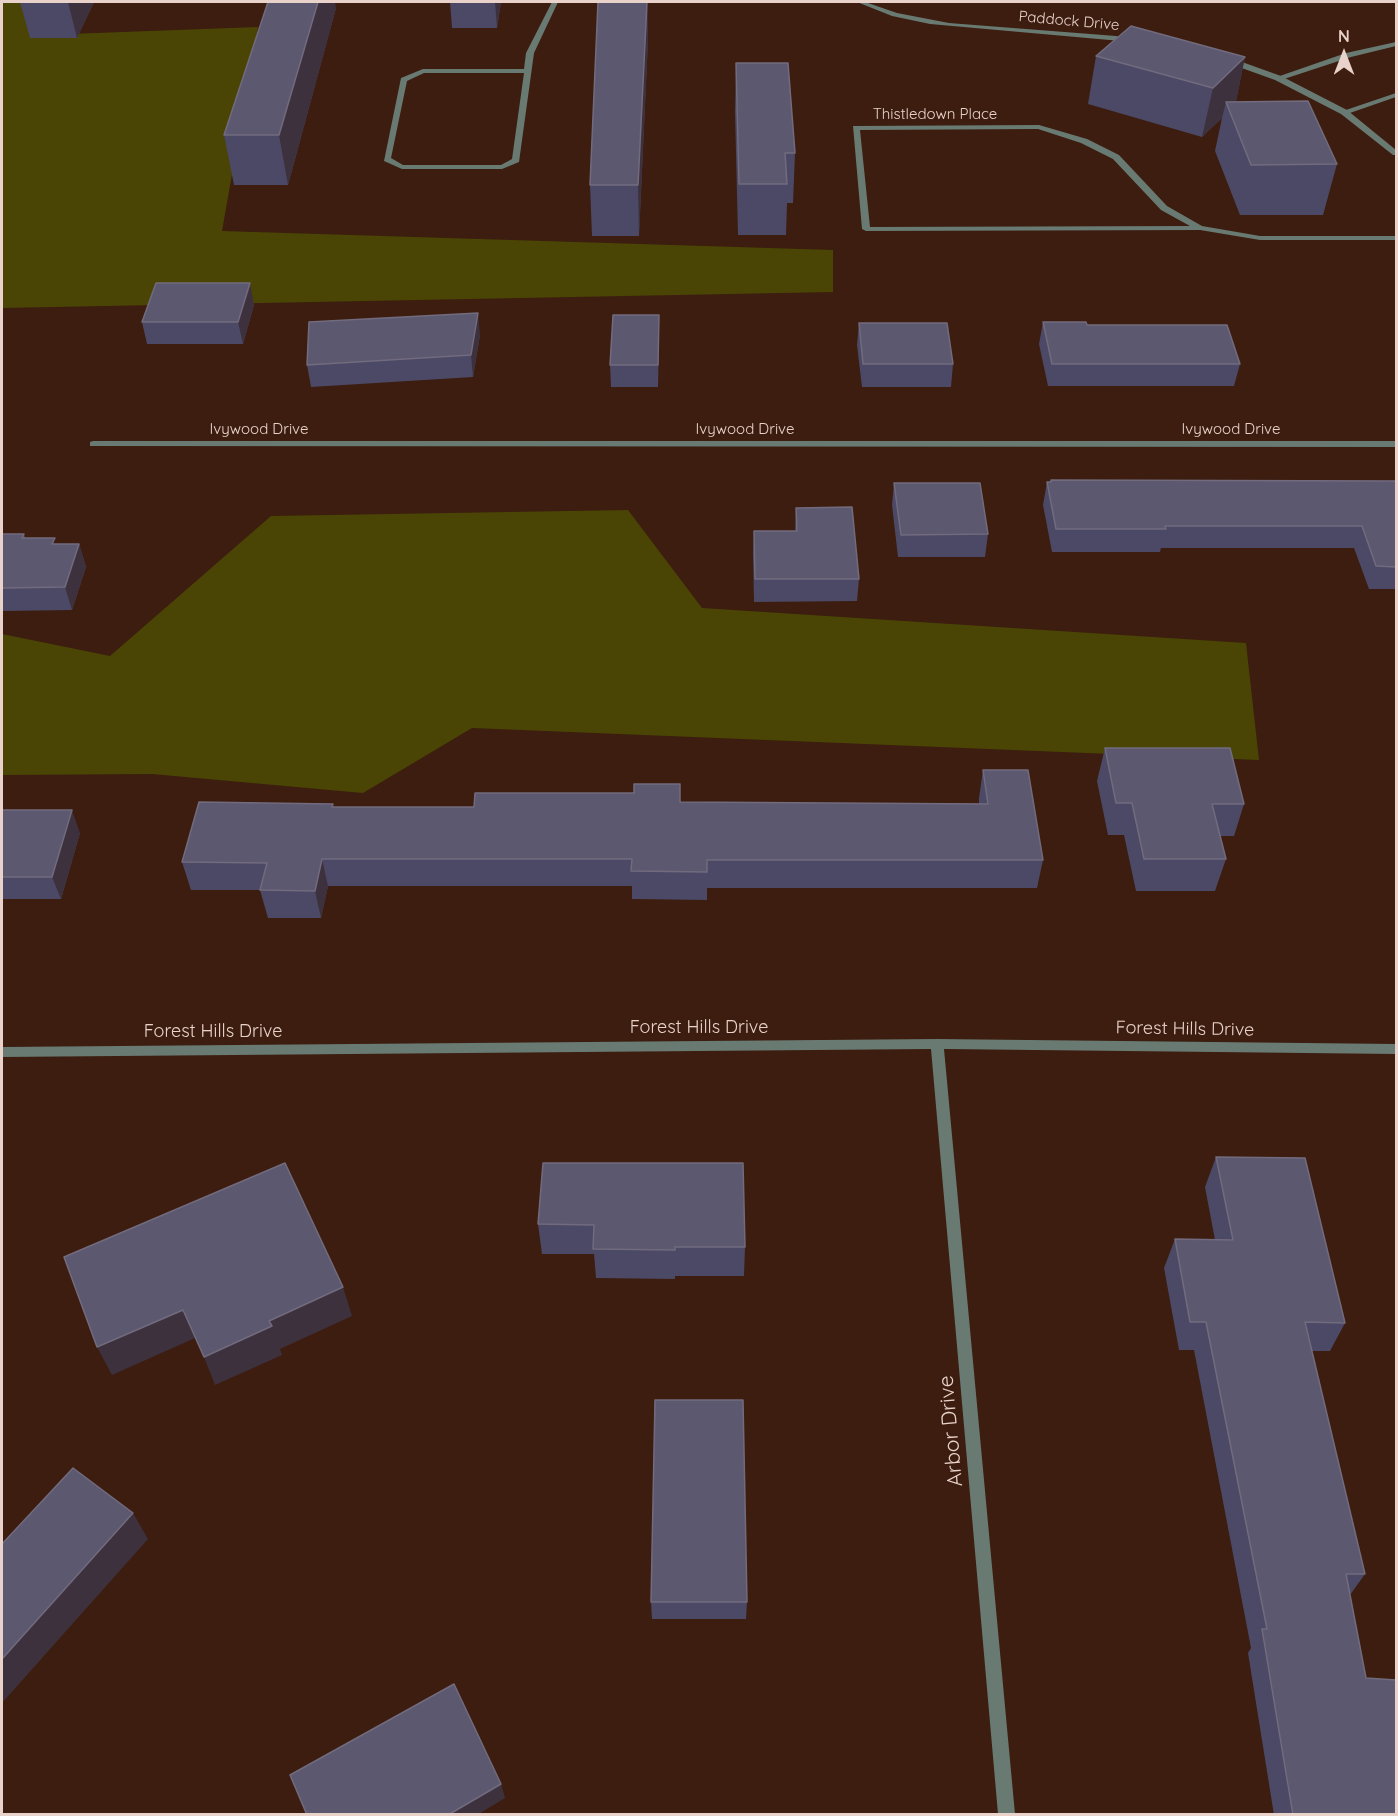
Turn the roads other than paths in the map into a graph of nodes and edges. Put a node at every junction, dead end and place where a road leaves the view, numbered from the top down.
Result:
1 (555, 2) edge
2 (860, 2) edge
3 (1137, 40) edge
4 (1396, 44) edge
5 (1221, 57) edge
6 (527, 71) junction
7 (1278, 78) junction
8 (1396, 95) edge
9 (1344, 111) junction
10 (1396, 153) edge
11 (1200, 228) junction
12 (1396, 238) edge
13 (93, 444) dead end
14 (1396, 444) edge
15 (937, 1044) junction
16 (1396, 1049) edge
17 (2, 1052) edge
18 (1007, 1815) edge

1 - 6 street
2 - 3 street, Paddock Drive
4 - 7 street
5 - 7 street
6 - 6 street
7 - 9 street
8 - 9 street
9 - 10 street
11 - 11 street, Thistledown Place
11 - 12 street, Thistledown Place
13 - 14 street, Ivywood Drive
15 - 16 street, Forest Hills Drive
15 - 17 street, Forest Hills Drive
15 - 18 street, Arbor Drive

